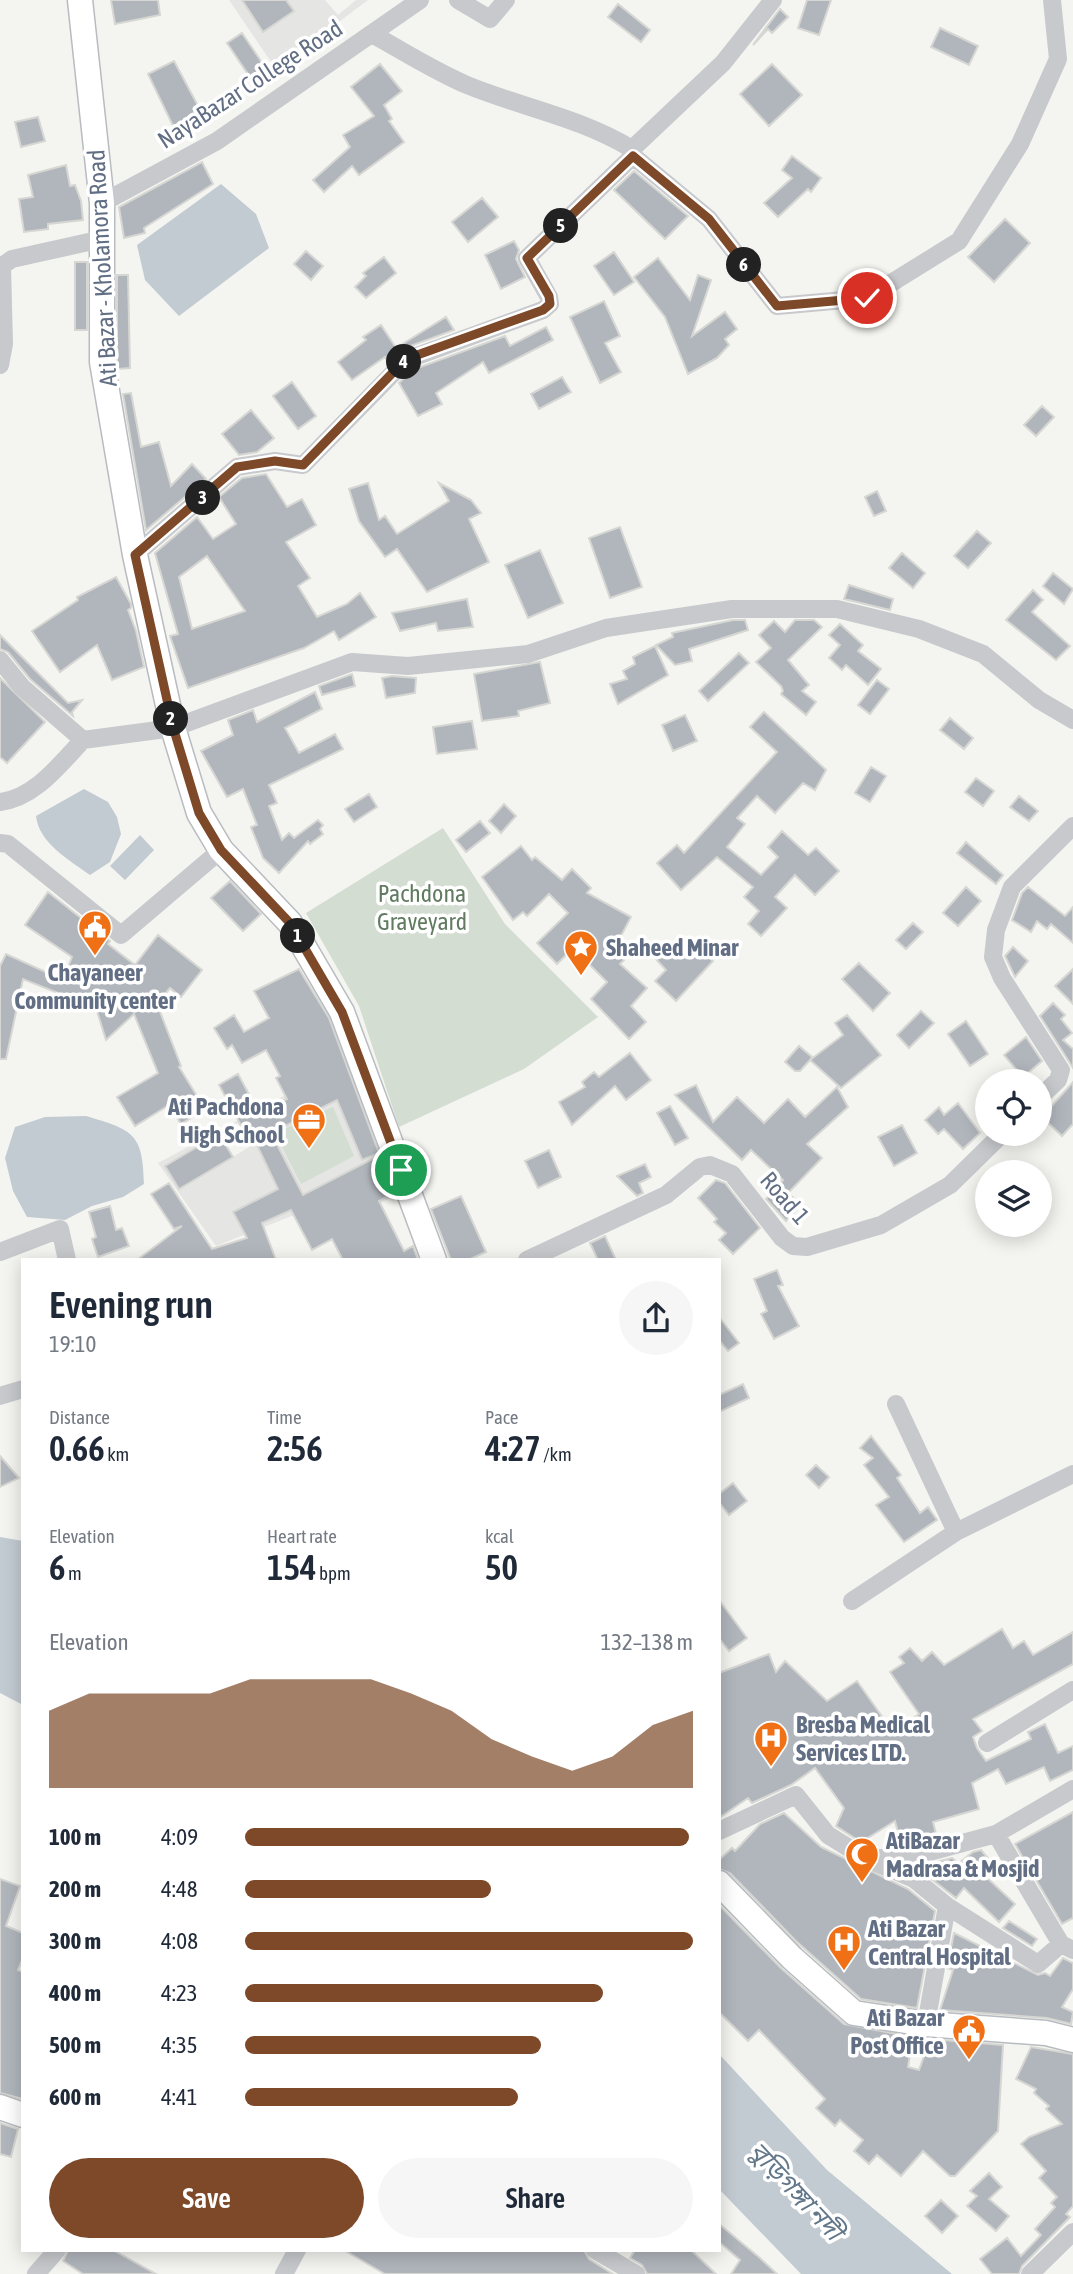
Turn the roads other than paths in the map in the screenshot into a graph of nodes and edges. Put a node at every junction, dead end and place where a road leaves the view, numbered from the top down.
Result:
1 (80, 0) edge
2 (420, 0) edge
3 (458, 0) edge
4 (506, 0) edge
5 (774, 0) edge
6 (1052, 0) edge
7 (372, 34) junction
8 (632, 153) junction
9 (102, 202) junction
10 (102, 239) junction
11 (0, 365) edge
12 (135, 555) junction
13 (0, 660) edge
14 (1073, 720) edge
15 (173, 727) junction
16 (83, 740) junction
17 (0, 802) edge
18 (1073, 826) edge
19 (0, 843) edge
20 (221, 850) junction
21 (1052, 1086) edge
22 (990, 1146) edge
23 (0, 1252) edge
24 (67, 1258) edge
25 (433, 1258) edge
26 (531, 1258) edge
27 (21, 1390) edge
28 (0, 1396) edge
29 (896, 1404) dead end
30 (1073, 1474) edge
31 (956, 1532) junction
32 (852, 1601) dead end
33 (1073, 1690) edge
34 (988, 1743) dead end
35 (1073, 1789) edge
36 (721, 1830) edge
37 (996, 1834) junction
38 (866, 1858) junction
39 (721, 1886) edge
40 (947, 1906) junction
41 (1067, 1947) edge
42 (926, 2024) junction
43 (1073, 2040) edge
44 (0, 2107) edge
45 (21, 2114) edge
46 (1073, 2232) edge
47 (55, 2252) edge
48 (297, 2252) edge
49 (598, 2252) edge
50 (36, 2274) edge
51 (284, 2274) edge
52 (636, 2274) edge
53 (1030, 2274) edge

1 - 9 main road, Ati Bazar - Kholamora Road
2 - 7 street, NayaBazar College Road
3 - 4 street
5 - 8 street
6 - 8 street
7 - 8 street
7 - 9 street, NayaBazar College Road
8 - 12 street
9 - 10 main road, Ati Bazar - Kholamora Road
10 - 11 street
10 - 12 main road, Ati Bazar - Kholamora Road
12 - 15 main road, Ati Bazar - Kholamora Road
13 - 16 street
14 - 15 street
15 - 16 street
15 - 20 main road, Ati Bazar - Kholamora Road
16 - 17 street
18 - 21 street
19 - 20 street
20 - 25 main road, Ati Bazar - Kholamora Road
22 - 26 street, Road 1
23 - 24 street
27 - 28 street
29 - 31 street
30 - 31 street
31 - 32 street
33 - 34 street
35 - 37 street
36 - 38 street
37 - 38 street
37 - 41 street
38 - 40 street
39 - 42 main road
40 - 41 street
40 - 42 street
42 - 43 main road
44 - 45 main road
46 - 53 street
47 - 50 street
48 - 51 street
49 - 52 street

